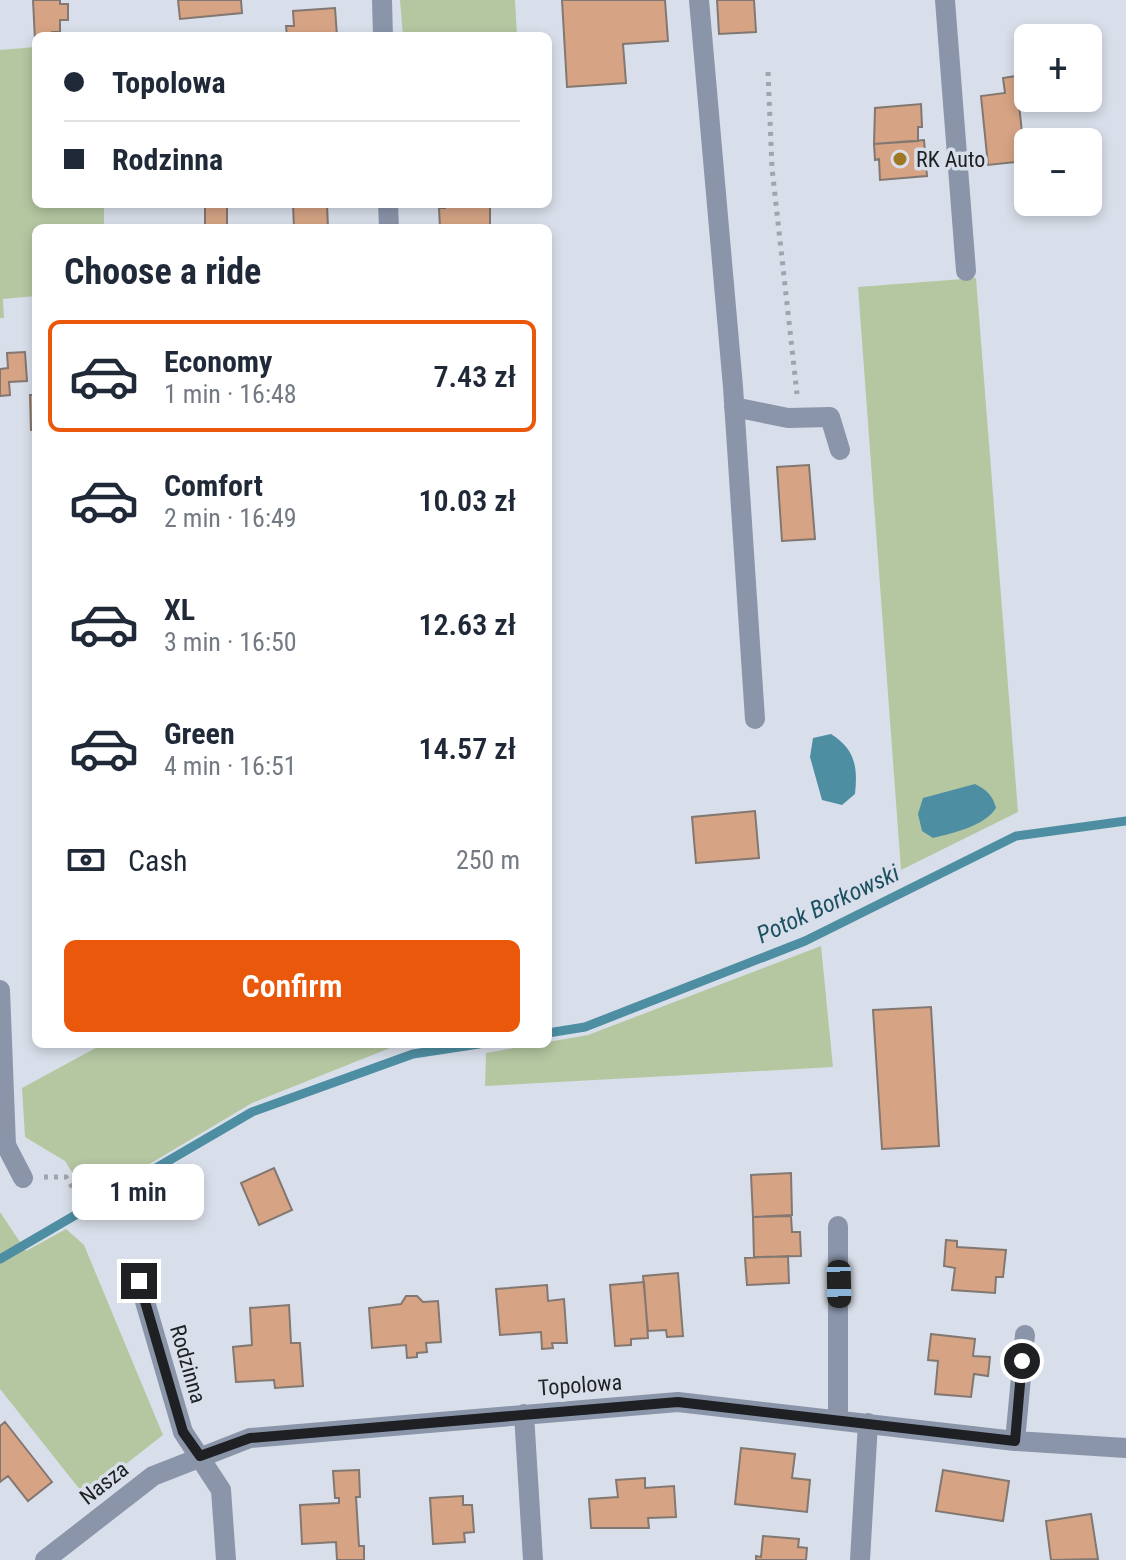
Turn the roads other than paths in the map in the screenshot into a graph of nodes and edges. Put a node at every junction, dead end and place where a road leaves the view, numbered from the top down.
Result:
1 (382, 0) edge
2 (699, 0) edge
3 (945, 0) edge
4 (383, 32) edge
5 (966, 271) dead end
6 (734, 407) junction
7 (840, 450) dead end
8 (755, 719) dead end
9 (0, 990) edge
10 (23, 1178) road end
11 (838, 1226) dead end
12 (139, 1281) dead end
13 (1025, 1335) dead end
14 (524, 1414) junction
15 (838, 1419) junction
16 (868, 1423) junction
17 (326, 1431) joint
18 (1015, 1441) junction
19 (1126, 1448) edge
20 (200, 1456) junction
21 (45, 1560) edge
22 (226, 1560) edge
23 (533, 1560) edge
24 (860, 1560) edge

1 - 4 street
2 - 6 street
3 - 5 street
6 - 7 street
6 - 8 street
9 - 10 street
11 - 15 street
12 - 20 street, Rodzinna
13 - 18 street
14 - 15 street, Topolowa
14 - 17 street, Topolowa
14 - 23 street
15 - 16 street, Topolowa
16 - 18 street, Topolowa
16 - 24 street
17 - 20 street, Nasza
18 - 19 street, Topolowa
20 - 21 street, Nasza
20 - 22 street

